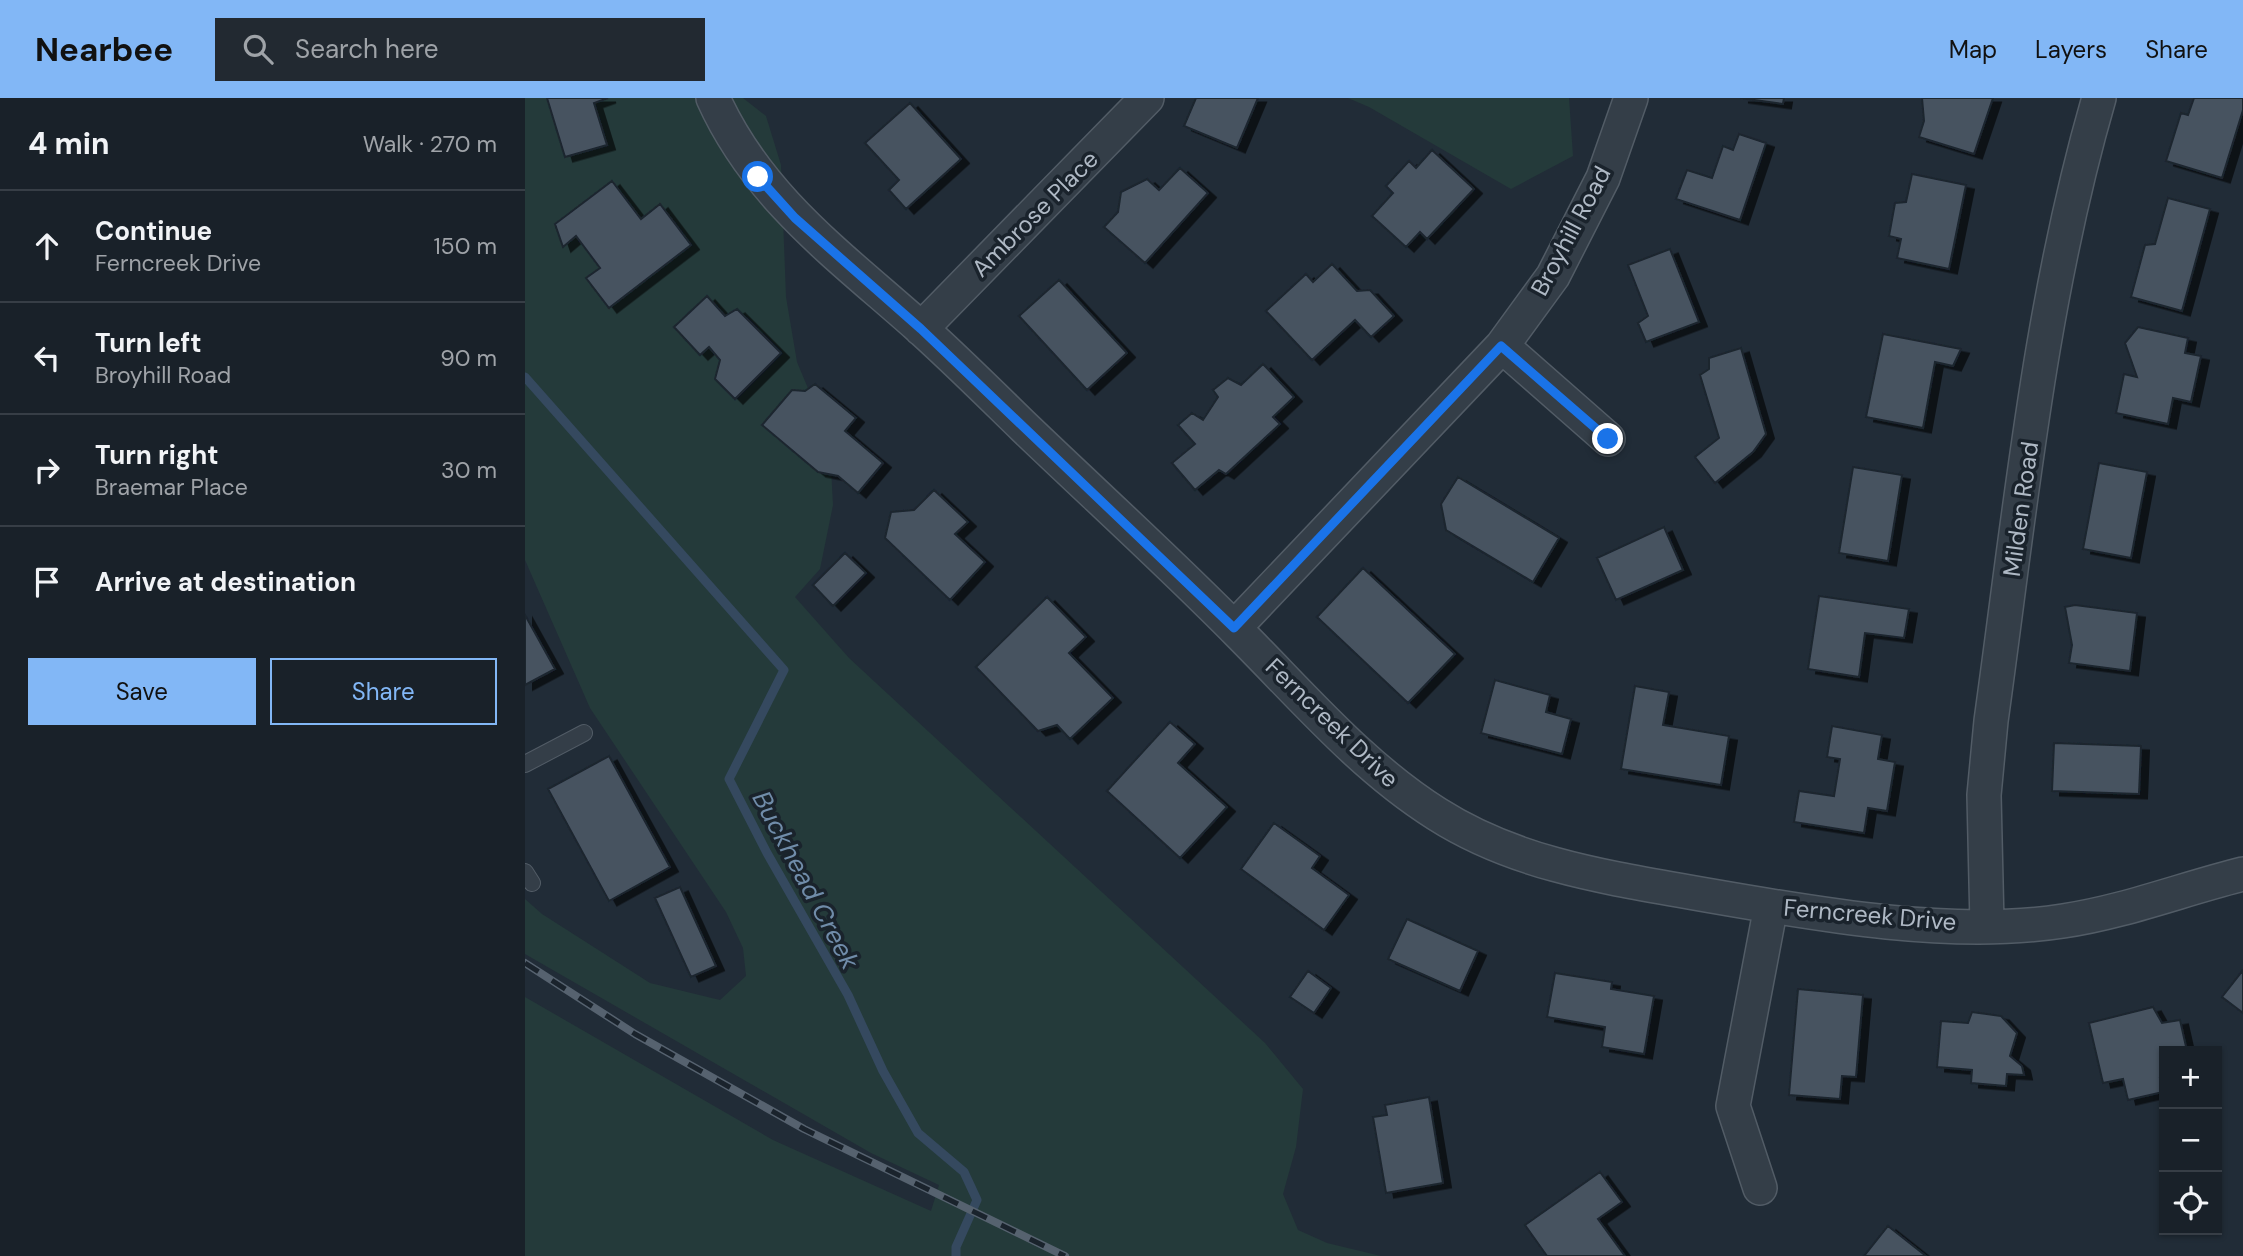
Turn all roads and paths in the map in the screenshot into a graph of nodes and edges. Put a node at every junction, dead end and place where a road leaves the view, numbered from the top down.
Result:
1 (713, 98) edge
2 (1147, 98) edge
3 (1631, 98) edge
4 (2099, 98) edge
5 (921, 329) junction
6 (1501, 346) junction
7 (1608, 439) dead end
8 (1234, 628) junction
9 (584, 733) dead end
10 (525, 764) edge
11 (2243, 874) edge
12 (1771, 906) junction
13 (1987, 925) junction
14 (1760, 1188) dead end

1 - 5 street, Ferncreek Drive
2 - 5 street, Ambrose Place
3 - 6 street, Broyhill Road
4 - 13 street, Milden Road
5 - 8 street, Ferncreek Drive
6 - 7 street
6 - 8 street, Broyhill Road
8 - 12 street, Ferncreek Drive
9 - 10 lane
11 - 13 street, Ferncreek Drive
12 - 13 street, Ferncreek Drive
12 - 14 street

